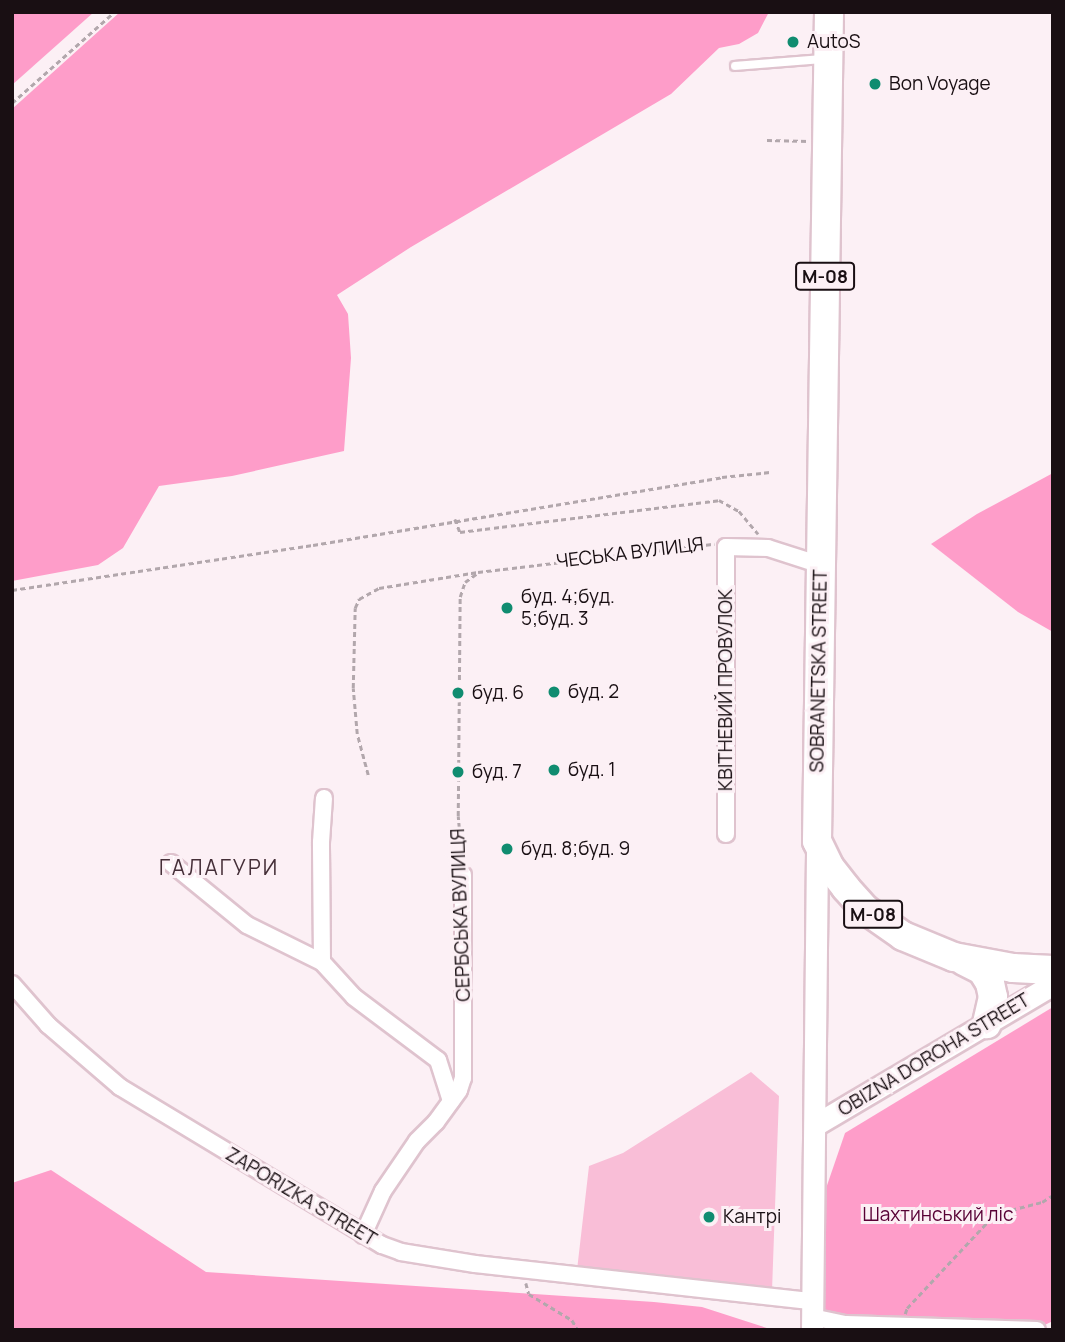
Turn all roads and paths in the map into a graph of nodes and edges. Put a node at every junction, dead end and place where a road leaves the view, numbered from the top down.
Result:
1 (114, 12) edge
2 (829, 12) edge
3 (829, 59) junction
4 (734, 66) dead end
5 (12, 103) edge
6 (767, 140) dead end
7 (828, 141) junction
8 (770, 472) dead end
9 (455, 519) junction
10 (726, 547) junction
11 (768, 548) junction
12 (821, 565) junction
13 (478, 572) junction
14 (12, 590) edge
15 (368, 775) dead end
16 (324, 798) dead end
17 (726, 834) dead end
18 (817, 841) junction
19 (172, 863) dead end
20 (463, 874) joint
21 (954, 957) junction
22 (322, 962) junction
23 (1053, 970) edge
24 (12, 984) edge
25 (1053, 984) edge
26 (987, 1024) junction
27 (450, 1101) junction
28 (815, 1125) junction
29 (1053, 1195) edge
30 (363, 1235) junction
31 (522, 1269) junction
32 (812, 1316) edge
33 (902, 1324) junction
34 (578, 1330) edge
35 (1038, 1330) edge

1 - 5 path
2 - 3 highway, SOBRANETSKA STREET / М-08
3 - 4 lane
3 - 7 highway, SOBRANETSKA STREET / М-08
6 - 7 path
7 - 12 highway, SOBRANETSKA STREET / М-08
8 - 9 path
9 - 11 path
9 - 14 path
10 - 11 street, ЧЕСЬКА ВУЛИЦЯ
10 - 13 path, ЧЕСЬКА ВУЛИЦЯ
10 - 17 street, КВІТНЕВИЙ ПРОВУЛОК
11 - 12 street, ЧЕСЬКА ВУЛИЦЯ
12 - 18 highway, SOBRANETSKA STREET / М-08
13 - 15 path, ЧЕСЬКА ВУЛИЦЯ
13 - 20 path, СЕРБСЬКА ВУЛИЦЯ
16 - 22 street
18 - 21 highway, OBIZNA DOROHA STREET / М-08
18 - 28 main road, SOBRANETSKA STREET
19 - 22 street
20 - 27 street, СЕРБСЬКА ВУЛИЦЯ
21 - 23 highway, OBIZNA DOROHA STREET / М-08
21 - 26 highway
22 - 27 street
24 - 30 street, ZAPORIZKA STREET
25 - 26 main road, OBIZNA DOROHA STREET
26 - 28 main road, OBIZNA DOROHA STREET
27 - 30 street, СЕРБСЬКА ВУЛИЦЯ
28 - 32 main road, SOBRANETSKA STREET
29 - 33 path
30 - 31 street, ZAPORIZKA STREET
31 - 32 street, ZAPORIZKA STREET
31 - 34 path
32 - 33 street, ZAPORIZKA STREET
33 - 35 street, ZAPORIZKA STREET

